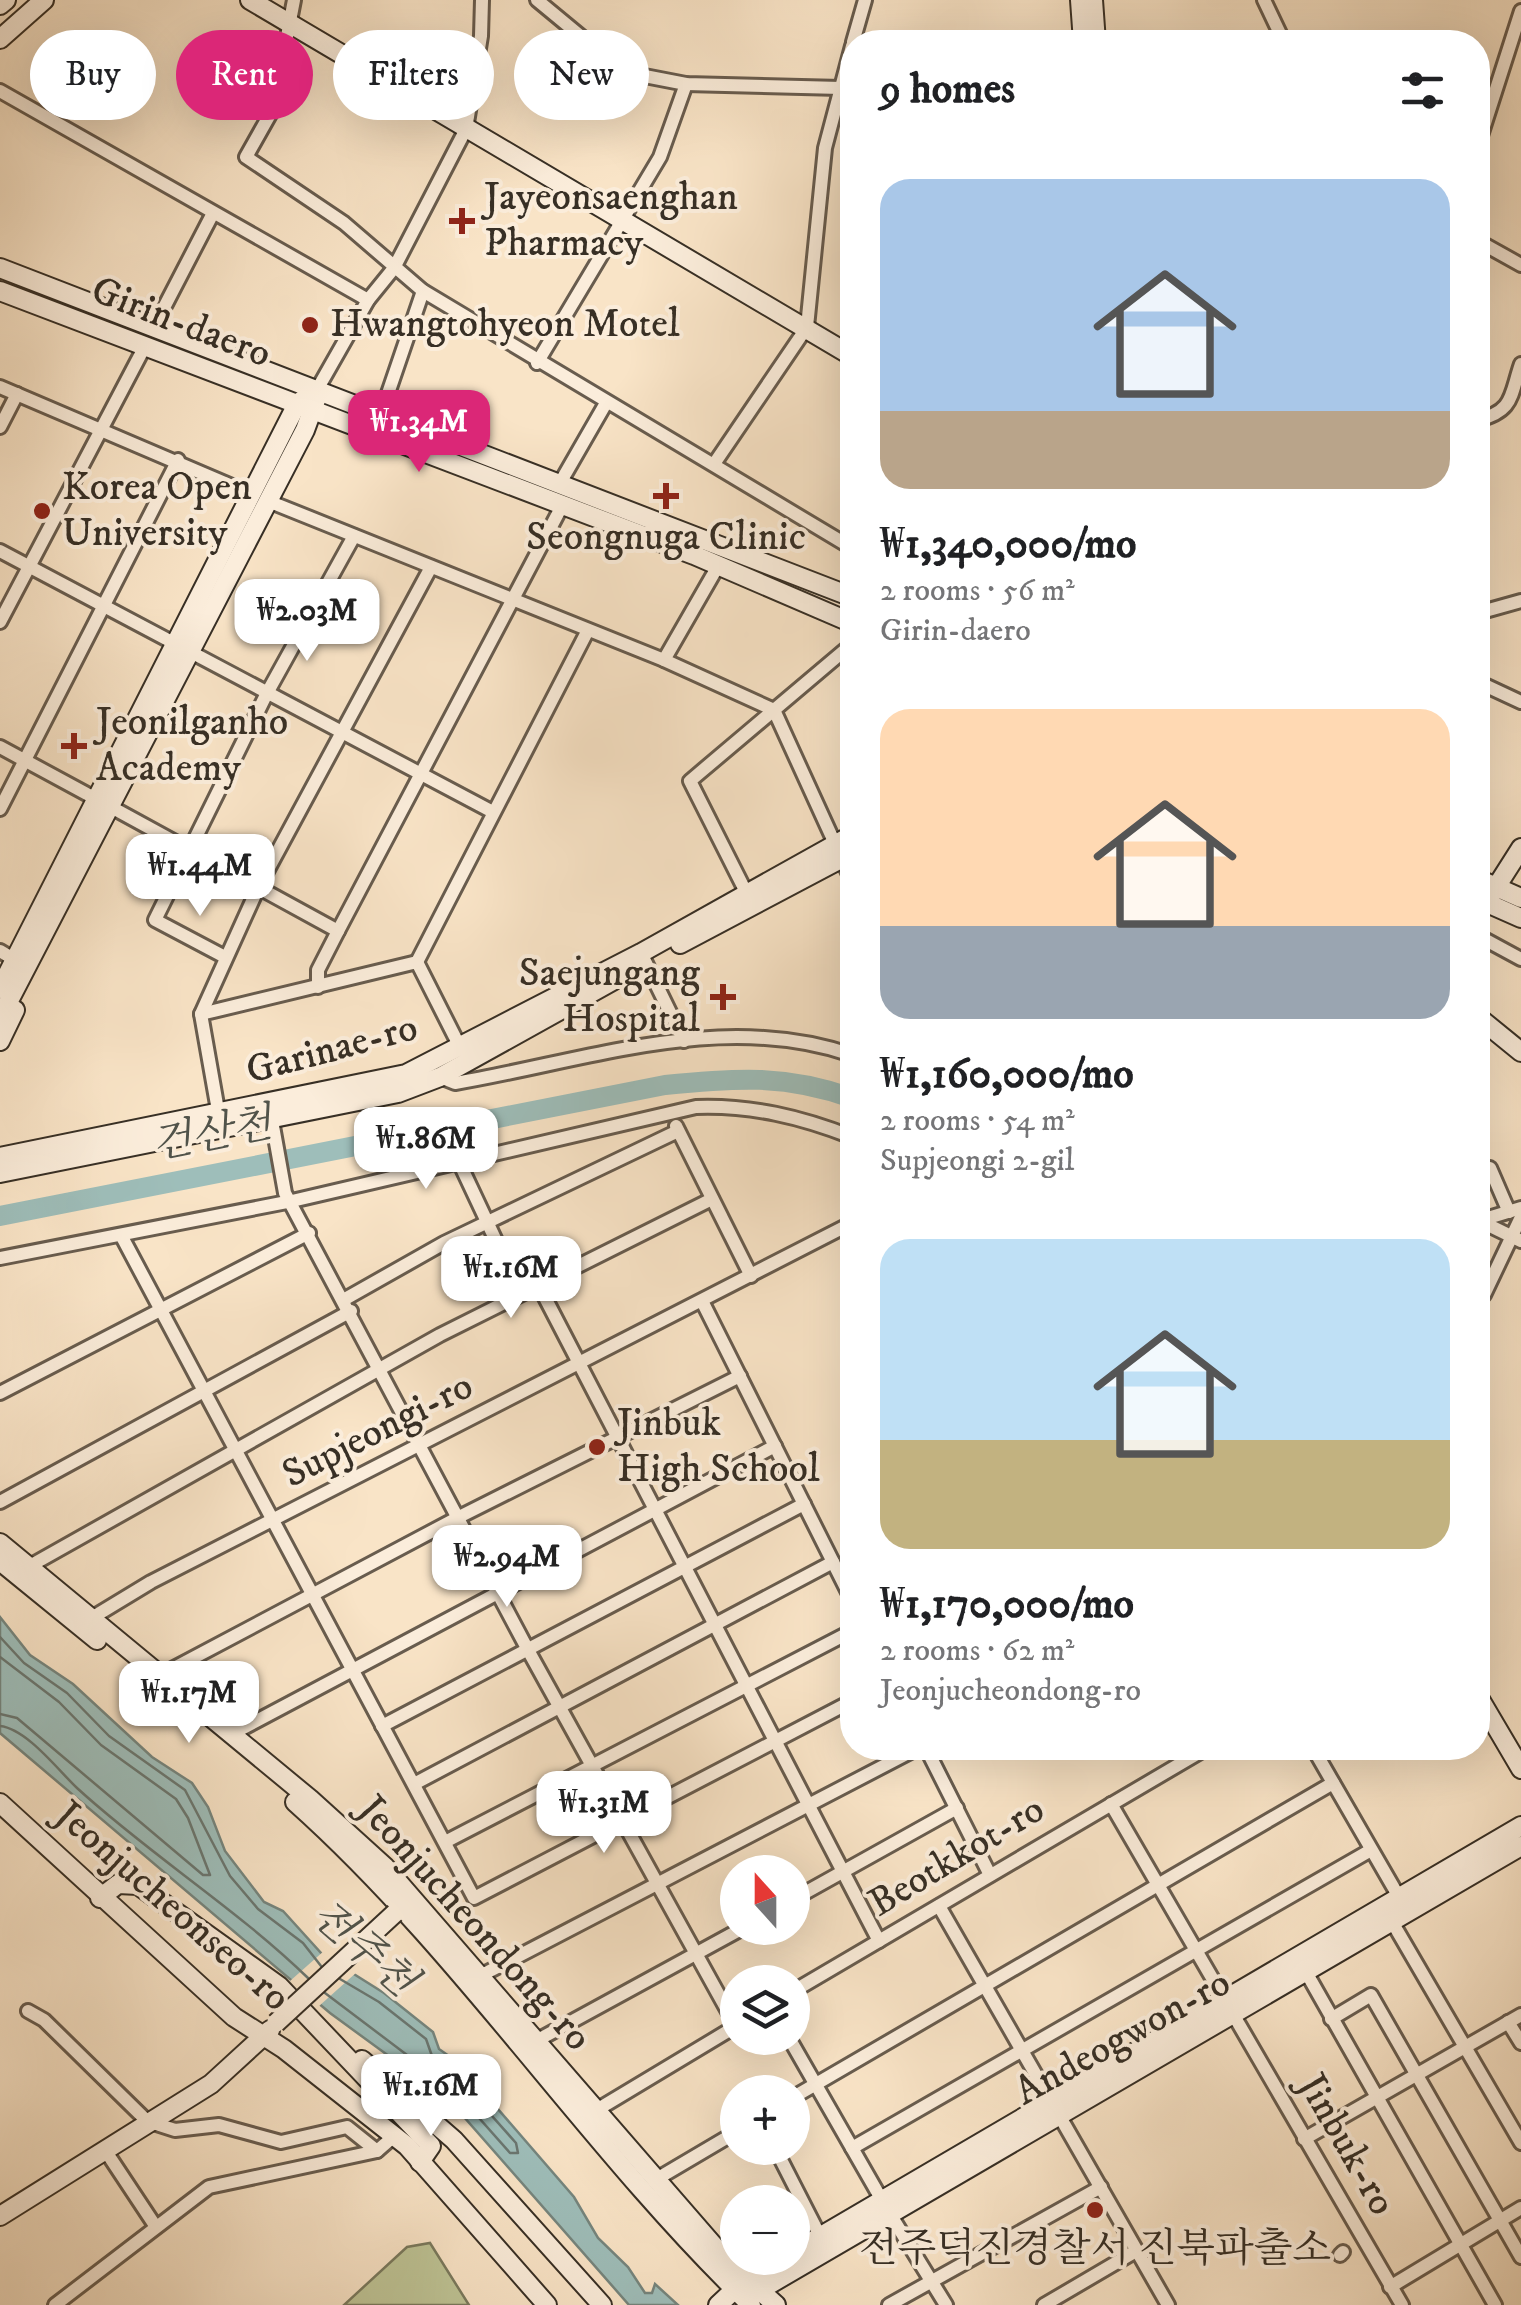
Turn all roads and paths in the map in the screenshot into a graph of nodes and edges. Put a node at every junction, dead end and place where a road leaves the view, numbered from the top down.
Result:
1 (6, 0) edge
2 (44, 0) edge
3 (250, 0) edge
4 (294, 0) edge
5 (482, 0) edge
6 (537, 0) edge
7 (865, 0) edge
8 (1080, 0) edge
9 (1092, 0) edge
10 (1264, 0) edge
11 (0, 5) edge
12 (1521, 11) edge
13 (292, 24) junction
14 (857, 30) edge
15 (1082, 30) edge
16 (1095, 30) edge
17 (1278, 30) edge
18 (0, 39) edge
19 (686, 84) junction
20 (840, 88) edge
21 (0, 91) edge
22 (840, 92) edge
23 (1490, 108) edge
24 (466, 129) junction
25 (212, 215) junction
26 (626, 219) junction
27 (1490, 248) edge
28 (1521, 265) edge
29 (0, 268) edge
30 (394, 268) junction
31 (0, 291) edge
32 (424, 292) junction
33 (368, 300) junction
34 (156, 325) junction
35 (806, 326) junction
36 (144, 348) junction
37 (840, 348) edge
38 (536, 363) junction
39 (1521, 364) edge
40 (0, 386) edge
41 (318, 388) junction
42 (17, 394) junction
43 (606, 403) junction
44 (306, 407) junction
45 (381, 414) junction
46 (1490, 417) edge
47 (0, 428) edge
48 (104, 428) junction
49 (178, 460) junction
50 (714, 464) junction
51 (560, 483) junction
52 (261, 498) junction
53 (562, 504) junction
54 (354, 536) junction
55 (840, 541) edge
56 (0, 551) edge
57 (431, 566) junction
58 (718, 566) junction
59 (30, 568) junction
60 (840, 592) edge
61 (514, 600) junction
62 (1521, 601) edge
63 (106, 605) junction
64 (1490, 610) edge
65 (840, 618) edge
66 (0, 622) edge
67 (587, 632) junction
68 (185, 648) junction
69 (840, 654) edge
70 (664, 660) junction
71 (1490, 688) edge
72 (266, 694) junction
73 (1521, 702) edge
74 (774, 710) junction
75 (340, 734) junction
76 (0, 747) edge
77 (25, 760) junction
78 (420, 774) junction
79 (105, 803) junction
80 (0, 809) edge
81 (491, 811) junction
82 (840, 836) edge
83 (1521, 848) edge
84 (188, 850) junction
85 (840, 851) edge
86 (1490, 885) edge
87 (258, 888) junction
88 (1490, 893) edge
89 (1490, 896) edge
90 (1521, 898) edge
91 (750, 900) junction
92 (1521, 918) edge
93 (50, 925) junction
94 (338, 931) junction
95 (1490, 942) edge
96 (225, 956) junction
97 (643, 958) junction
98 (14, 959) edge
99 (1521, 959) edge
100 (416, 962) junction
101 (318, 987) junction
102 (0, 990) edge
103 (202, 1014) junction
104 (0, 1018) edge
105 (1490, 1027) edge
106 (0, 1041) edge
107 (684, 1041) junction
108 (840, 1052) edge
109 (1521, 1052) edge
110 (464, 1055) junction
111 (440, 1077) junction
112 (669, 1112) junction
113 (271, 1118) junction
114 (220, 1122) junction
115 (678, 1132) junction
116 (840, 1133) edge
117 (0, 1157) edge
118 (460, 1162) junction
119 (1490, 1168) dead end
120 (0, 1172) edge
121 (289, 1197) junction
122 (712, 1200) junction
123 (1517, 1213) edge
124 (1490, 1218) edge
125 (487, 1222) junction
126 (1490, 1226) edge
127 (840, 1229) edge
128 (309, 1233) junction
129 (121, 1235) junction
130 (1516, 1239) edge
131 (0, 1258) edge
132 (751, 1276) junction
133 (1490, 1284) edge
134 (539, 1286) junction
135 (520, 1292) junction
136 (702, 1301) junction
137 (348, 1305) junction
138 (160, 1311) junction
139 (580, 1365) junction
140 (382, 1370) junction
141 (740, 1376) junction
142 (204, 1392) junction
143 (0, 1393) edge
144 (618, 1438) junction
145 (775, 1446) junction
146 (420, 1448) junction
147 (235, 1451) junction
148 (0, 1502) edge
149 (804, 1504) junction
150 (655, 1509) junction
151 (459, 1517) junction
152 (273, 1521) junction
153 (0, 1543) edge
154 (0, 1562) edge
155 (834, 1562) junction
156 (28, 1567) junction
157 (685, 1567) junction
158 (840, 1575) edge
159 (498, 1591) junction
160 (313, 1596) junction
161 (90, 1619) junction
162 (715, 1624) junction
163 (840, 1638) edge
164 (528, 1650) junction
165 (352, 1670) junction
166 (159, 1676) junction
167 (747, 1686) junction
168 (558, 1706) junction
169 (840, 1707) edge
170 (1490, 1716) edge
171 (382, 1726) junction
172 (230, 1735) junction
173 (776, 1741) junction
174 (895, 1760) edge
175 (932, 1760) edge
176 (1186, 1760) edge
177 (1320, 1760) edge
178 (593, 1766) junction
179 (1521, 1769) edge
180 (1333, 1783) junction
181 (414, 1784) junction
182 (0, 1803) edge
183 (1111, 1804) junction
184 (808, 1805) junction
185 (957, 1808) junction
186 (623, 1823) junction
187 (1521, 1826) edge
188 (445, 1842) junction
189 (1521, 1846) edge
190 (1371, 1850) junction
191 (844, 1872) junction
192 (990, 1875) junction
193 (656, 1884) junction
194 (1157, 1886) junction
195 (810, 1890) edge
196 (1399, 1897) junction
197 (100, 1898) junction
198 (403, 1906) junction
199 (939, 1906) junction
200 (1392, 1920) junction
201 (720, 1941) edge
202 (880, 1941) junction
203 (1198, 1950) junction
204 (696, 1954) junction
205 (1306, 1972) junction
206 (480, 1976) junction
207 (810, 1982) edge
208 (984, 1987) junction
209 (720, 1996) edge
210 (1232, 2007) junction
211 (28, 2011) dead end
212 (1521, 2014) edge
213 (1332, 2018) junction
214 (1508, 2022) junction
215 (720, 2036) edge
216 (262, 2038) junction
217 (536, 2041) junction
218 (1521, 2043) edge
219 (1464, 2047) junction
220 (1024, 2050) junction
221 (343, 2052) junction
222 (799, 2055) edge
223 (1417, 2074) junction
224 (816, 2084) junction
225 (810, 2088) edge
226 (1376, 2098) junction
227 (1056, 2106) junction
228 (589, 2115) junction
229 (147, 2121) junction
230 (393, 2136) junction
231 (1304, 2140) junction
232 (720, 2142) edge
233 (1521, 2143) edge
234 (852, 2148) junction
235 (105, 2150) junction
236 (377, 2151) junction
237 (420, 2162) junction
238 (784, 2165) edge
239 (655, 2180) junction
240 (1102, 2188) junction
241 (886, 2208) junction
242 (1521, 2208) edge
243 (3, 2212) edge
244 (1501, 2220) junction
245 (156, 2227) junction
246 (820, 2238) junction
247 (810, 2244) edge
248 (1459, 2246) junction
249 (1136, 2251) junction
250 (1521, 2256) edge
251 (714, 2274) junction
252 (765, 2275) edge
253 (931, 2282) junction
254 (1390, 2287) junction
255 (737, 2298) edge
256 (54, 2305) edge
257 (548, 2305) edge
258 (602, 2305) edge
259 (776, 2305) edge
260 (888, 2305) edge
261 (946, 2305) edge
262 (1044, 2305) edge
263 (1168, 2305) edge
264 (1402, 2305) edge
265 (1495, 2305) edge

1 - 11 street
2 - 18 street
3 - 13 street
4 - 13 street
5 - 24 street, Girin-daero
6 - 19 street
7 - 14 street
8 - 15 street
9 - 16 street
10 - 17 street
12 - 23 street
13 - 24 street
13 - 30 street
19 - 20 street
19 - 26 street
21 - 25 street
22 - 35 street
24 - 26 street
24 - 30 street, Girin-daero
25 - 33 street
25 - 34 street, Girin-daero
26 - 35 street
26 - 38 street
27 - 28 street
29 - 34 street, Girin-daero
30 - 32 street
30 - 33 street, Girin-daero
31 - 36 street, Girin-daero
32 - 38 street
32 - 45 street
33 - 41 street, Girin-daero
34 - 41 street, Girin-daero
35 - 37 street
35 - 50 street
36 - 44 street, Girin-daero
36 - 48 street
38 - 43 street
39 - 46 street
40 - 42 street
41 - 44 street
41 - 45 street, Girin-daero
42 - 47 street
42 - 48 street
43 - 50 street
43 - 51 street
44 - 52 street
44 - 53 street, Girin-daero
45 - 51 street, Girin-daero
48 - 49 street
48 - 59 street
49 - 52 street
49 - 63 street
50 - 55 street
51 - 60 street, Girin-daero
52 - 54 street
52 - 68 street
53 - 58 street, Girin-daero
53 - 61 street
54 - 57 street
54 - 72 street
56 - 59 street
57 - 61 street
57 - 75 street
58 - 65 street, Girin-daero
58 - 70 street
59 - 63 street
59 - 66 street
61 - 67 street
61 - 78 street
62 - 64 street
63 - 68 street
63 - 77 street
67 - 70 street
67 - 81 street
68 - 72 street
68 - 79 street
69 - 74 street
70 - 74 street
71 - 73 street
72 - 75 street
72 - 84 street
74 - 82 street
74 - 91 street
75 - 78 street
75 - 87 street
76 - 77 street
77 - 79 street
77 - 80 street
78 - 81 street
78 - 94 street
79 - 84 street
79 - 93 street
79 - 98 street
81 - 100 street
83 - 86 street
84 - 87 street
84 - 96 street
85 - 91 street, Garinae-ro
87 - 94 street
87 - 96 street
88 - 90 street
89 - 92 street
91 - 97 street, Garinae-ro
93 - 98 street
93 - 106 street
94 - 101 street
95 - 99 street
96 - 103 street
97 - 107 street
97 - 110 street, Garinae-ro
98 - 102 street
98 - 104 street
100 - 101 street, Garinae-ro
100 - 110 street, Garinae-ro
101 - 103 street, Garinae-ro
103 - 114 street, Garinae-ro
105 - 109 street
107 - 108 street
107 - 111 street
110 - 111 street, Garinae-ro
110 - 113 street, Garinae-ro
111 - 113 street, Garinae-ro
112 - 115 street
112 - 116 street
112 - 118 street
113 - 114 street, Garinae-ro
113 - 121 street
114 - 117 street, Garinae-ro
114 - 120 street, Garinae-ro
115 - 122 street
115 - 125 street
118 - 121 street
118 - 125 street
119 - 123 street
121 - 128 street
121 - 129 street
122 - 132 street
122 - 134 street
123 - 124 street
123 - 130 street
125 - 135 street
125 - 137 street
126 - 130 street
127 - 132 street, Supjeongi-ro
128 - 137 street
128 - 138 street
129 - 131 street
129 - 138 street
130 - 133 street
132 - 136 street, Supjeongi-ro
134 - 135 street
134 - 139 street
135 - 140 street
136 - 139 street, Supjeongi-ro
136 - 141 street
137 - 140 street
137 - 142 street
138 - 142 street
138 - 143 street
139 - 144 street
139 - 146 street, Supjeongi-ro
140 - 146 street
140 - 147 street
141 - 144 street
141 - 145 street
142 - 147 street
142 - 148 street
144 - 150 street
144 - 151 street
145 - 149 street
145 - 150 street
146 - 151 street
146 - 152 street, Supjeongi-ro
147 - 152 street
147 - 156 street
149 - 155 street
149 - 157 street
150 - 157 street
150 - 159 street
151 - 159 street
151 - 160 street
152 - 160 street
152 - 161 street, Supjeongi-ro
153 - 156 street, Jeonjucheondong-ro
154 - 198 street, Jeonjucheondong-ro
155 - 158 street
155 - 162 street
156 - 161 street, Jeonjucheondong-ro
157 - 162 street
157 - 164 street
159 - 164 street
159 - 165 street
160 - 165 street
160 - 166 street
161 - 166 street, Jeonjucheondong-ro
162 - 167 street
162 - 168 street
163 - 167 street
164 - 168 street
164 - 171 street
165 - 171 street
165 - 172 street
166 - 172 street, Jeonjucheondong-ro
167 - 173 street
167 - 178 street
168 - 178 street
168 - 181 street
169 - 173 street
170 - 179 street
171 - 181 street
172 - 198 street, Jeonjucheondong-ro
173 - 184 street
173 - 186 street
174 - 184 street
175 - 185 street
176 - 183 street, Beotkkot-ro
177 - 180 street
178 - 186 street
178 - 188 street
180 - 190 street
180 - 194 street
181 - 188 street
182 - 197 street, Jeonjucheonseo-ro
183 - 192 street, Beotkkot-ro
183 - 194 street, Jinbuk-ro
184 - 191 street
184 - 193 street
185 - 191 street
185 - 192 street
186 - 188 street
186 - 193 street
187 - 196 street, Andeogwon-ro
189 - 200 street, Andeogwon-ro
190 - 196 street
190 - 203 street
191 - 195 street
191 - 202 street
192 - 199 street, Beotkkot-ro
193 - 204 street
193 - 206 street
194 - 203 street, Jinbuk-ro
194 - 208 street
196 - 210 street, Andeogwon-ro
197 - 216 street, Jeonjucheonseo-ro
197 - 221 street
198 - 206 street, Jeonjucheondong-ro
198 - 216 street, bridge
198 - 228 street, Jeonjucheondong-ro
199 - 202 street, Beotkkot-ro
199 - 208 street
200 - 205 street, Andeogwon-ro
200 - 219 street
201 - 204 street
202 - 207 street, Beotkkot-ro
203 - 210 street, Jinbuk-ro
203 - 220 street
204 - 209 street
204 - 217 street
205 - 210 street, Andeogwon-ro
205 - 213 street
206 - 217 street, Jeonjucheondong-ro
208 - 220 street
208 - 224 street
210 - 227 street, Andeogwon-ro
210 - 231 street, Jinbuk-ro
211 - 229 street
212 - 214 street
213 - 223 street
213 - 226 street
214 - 218 street
214 - 219 street
215 - 228 street
216 - 229 street
216 - 230 street, Jeonjucheonseo-ro
217 - 228 street, Jeonjucheondong-ro
219 - 223 street
219 - 233 street
220 - 227 street
220 - 234 street
221 - 237 street
221 - 258 street
222 - 224 street
223 - 226 street
223 - 244 street
224 - 225 street
224 - 234 street
226 - 231 street
226 - 248 street
227 - 240 street
227 - 241 street, Andeogwon-ro
228 - 239 street, Jeonjucheondong-ro
228 - 251 street, Jeonjucheondong-ro
229 - 235 street
229 - 236 street
230 - 236 street
230 - 237 street, Jeonjucheonseo-ro
231 - 254 street, Jinbuk-ro
232 - 239 street
234 - 241 street
235 - 243 street
235 - 245 street
236 - 245 street
237 - 257 street, Jeonjucheonseo-ro
238 - 246 street
239 - 255 street, Jeonjucheondong-ro
240 - 249 street
240 - 253 street
241 - 246 street, Andeogwon-ro
241 - 253 street
241 - 255 street, Andeogwon-ro
242 - 244 street
244 - 248 street
244 - 250 street
245 - 256 street
246 - 247 street, Andeogwon-ro
248 - 254 street
248 - 265 street
249 - 262 street
249 - 263 street
251 - 255 street, Jeonjucheondong-ro
251 - 255 street
252 - 255 street
253 - 260 street
253 - 261 street
254 - 264 street, Jinbuk-ro
255 - 259 street, Jeonjucheondong-ro

